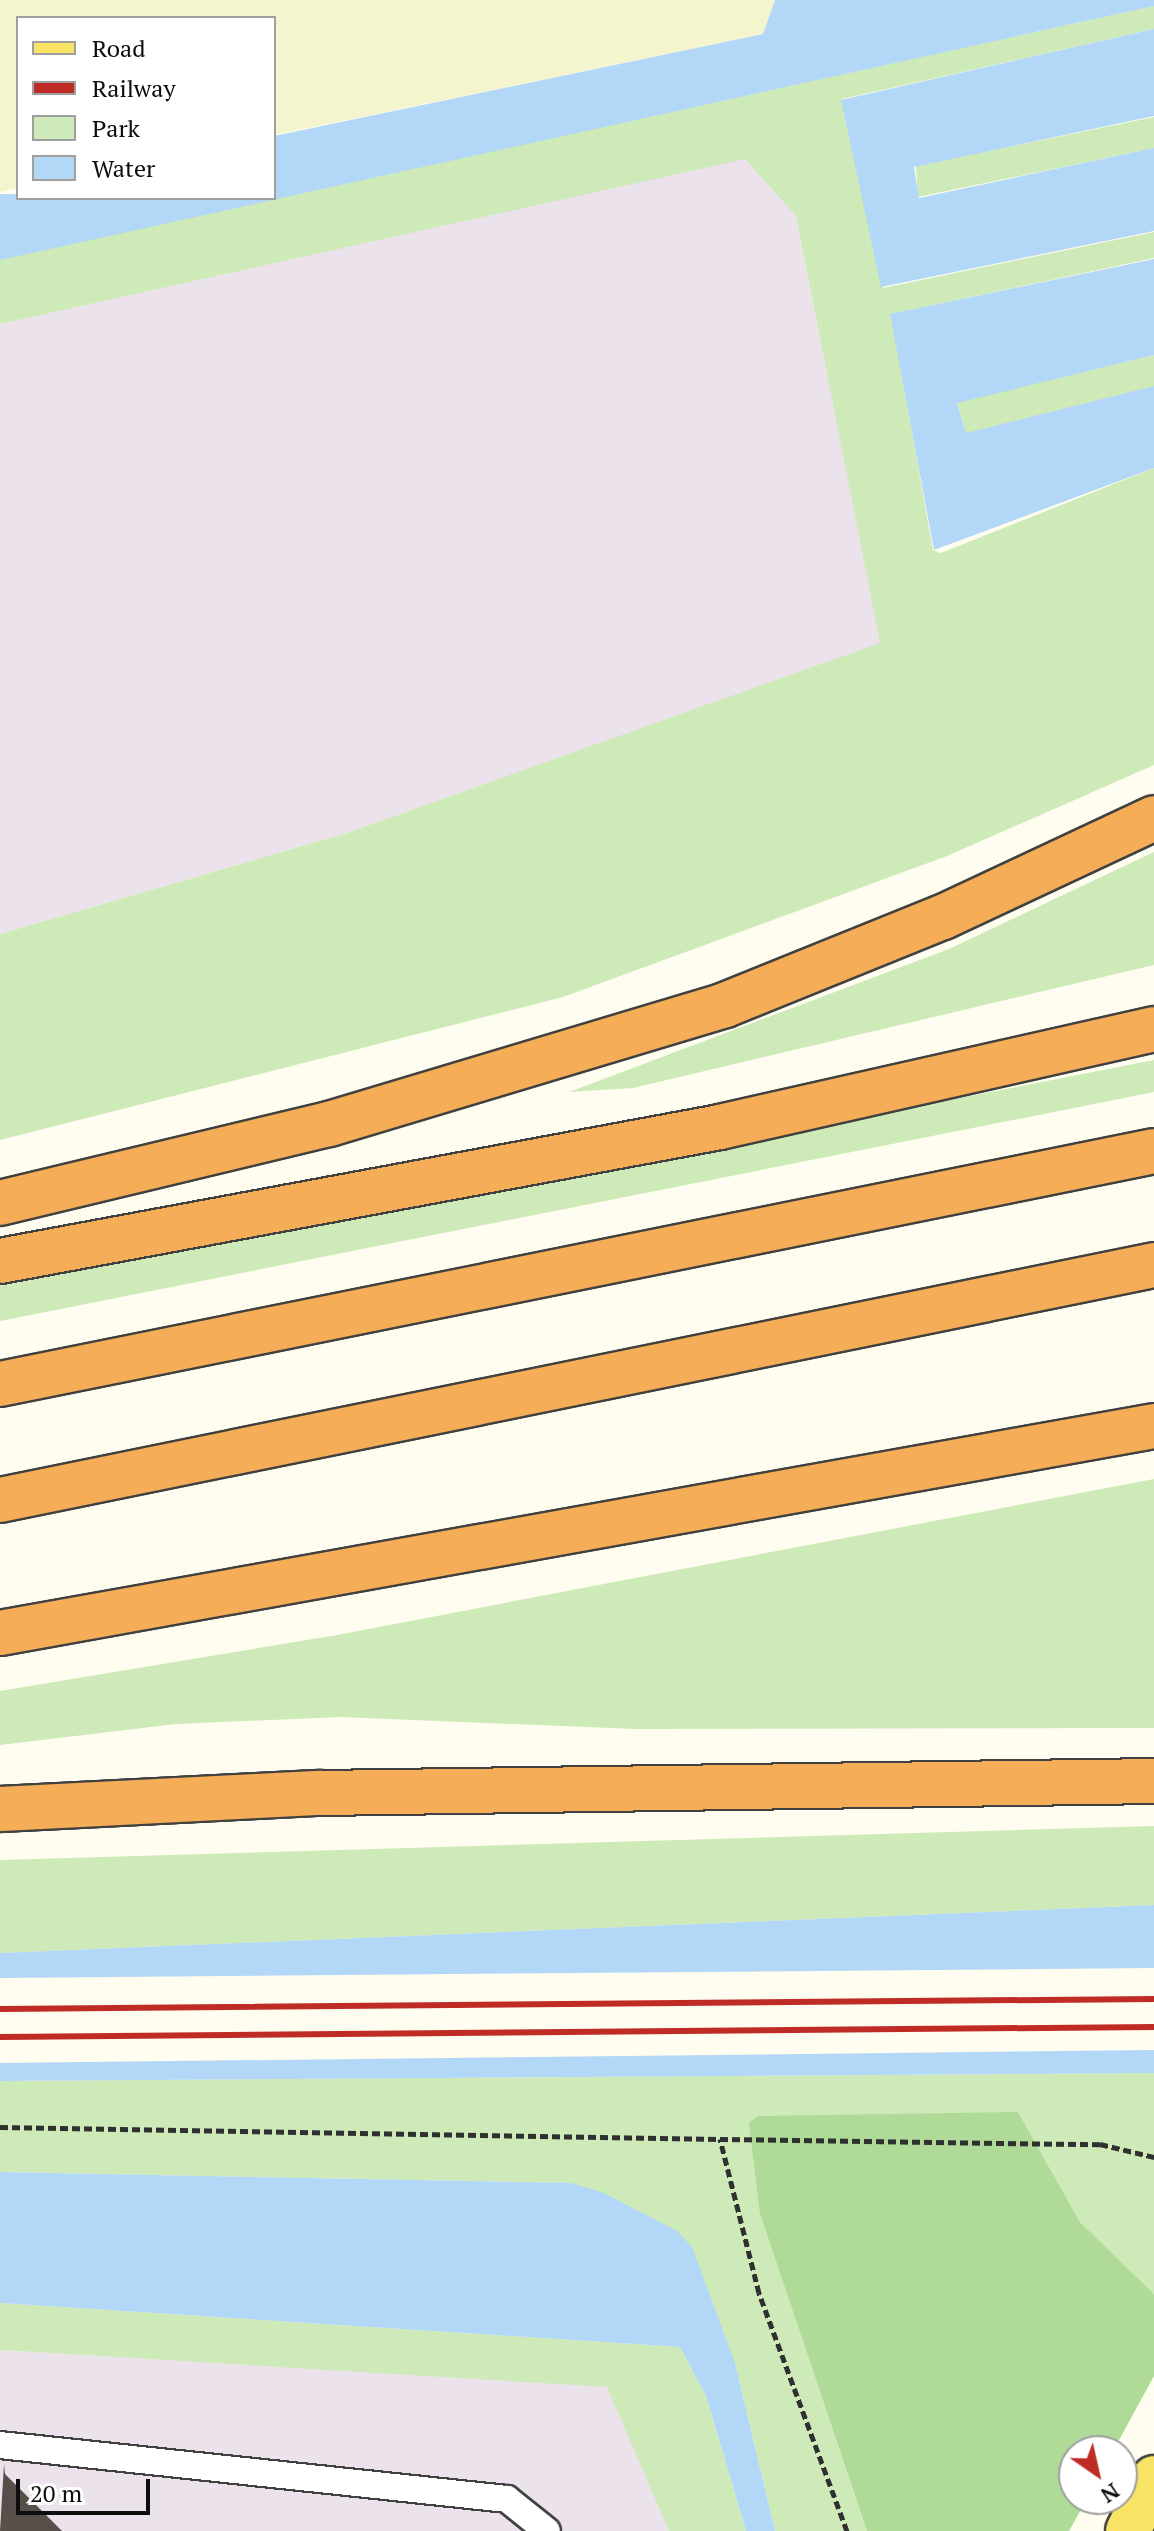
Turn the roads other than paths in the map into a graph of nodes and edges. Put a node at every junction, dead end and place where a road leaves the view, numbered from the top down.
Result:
1 (1154, 818) edge
2 (1154, 1029) edge
3 (1154, 1151) edge
4 (0, 1203) edge
5 (0, 1261) edge
6 (1154, 1265) edge
7 (0, 1384) edge
8 (1154, 1426) edge
9 (0, 1500) edge
10 (0, 1633) edge
11 (1154, 1781) edge
12 (0, 1809) edge
13 (0, 2445) edge
14 (1154, 2478) edge
15 (547, 2531) edge
16 (1128, 2531) edge

1 - 4 highway
2 - 5 highway
3 - 7 highway
6 - 9 highway
8 - 10 highway
11 - 12 highway
13 - 15 lane
14 - 16 main road

